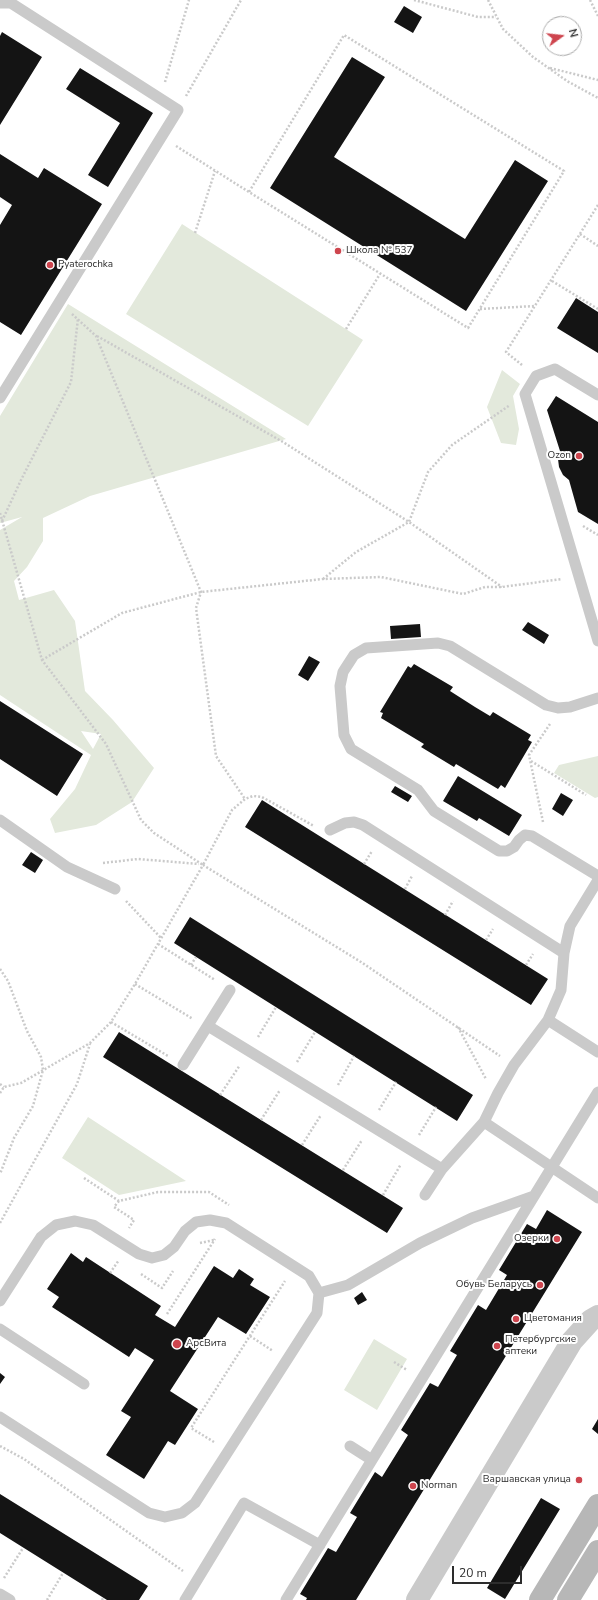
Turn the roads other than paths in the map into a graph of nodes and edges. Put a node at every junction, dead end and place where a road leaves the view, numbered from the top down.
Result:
1 (0, 3) edge
2 (598, 395) edge
3 (0, 398) edge
4 (598, 641) edge
5 (598, 698) edge
6 (0, 820) edge
7 (330, 830) road end
8 (598, 876) edge
9 (598, 880) edge
10 (115, 889) road end
11 (564, 953) junction
12 (230, 990) road end
13 (548, 1020) junction
14 (208, 1026) junction
15 (598, 1052) edge
16 (183, 1065) road end
17 (598, 1092) edge
18 (484, 1122) junction
19 (552, 1167) junction
20 (442, 1169) junction
21 (425, 1195) dead end
22 (534, 1196) junction
23 (598, 1198) edge
24 (319, 1293) junction
25 (0, 1300) edge
26 (598, 1316) edge
27 (0, 1329) edge
28 (84, 1384) dead end
29 (0, 1416) edge
30 (350, 1446) dead end
31 (372, 1460) junction
32 (598, 1505) edge
33 (320, 1545) junction
34 (598, 1551) edge
35 (0, 1594) edge
36 (10, 1600) edge
37 (185, 1600) edge
38 (286, 1600) edge
39 (416, 1600) edge
40 (540, 1600) edge
41 (568, 1600) edge

1 - 3 lane
2 - 4 lane
5 - 8 lane
6 - 10 lane
7 - 11 lane
9 - 11 lane
11 - 13 lane
12 - 14 lane
13 - 15 lane
13 - 18 lane
14 - 16 lane
14 - 20 lane
17 - 19 lane
18 - 19 lane
18 - 20 lane
19 - 22 lane
19 - 23 lane
20 - 21 lane
22 - 24 lane
22 - 31 lane
24 - 25 lane
24 - 29 lane
26 - 39 street
27 - 28 lane
30 - 31 lane
31 - 33 lane
32 - 40 main road
33 - 37 lane
33 - 38 lane
34 - 41 main road
35 - 36 lane

